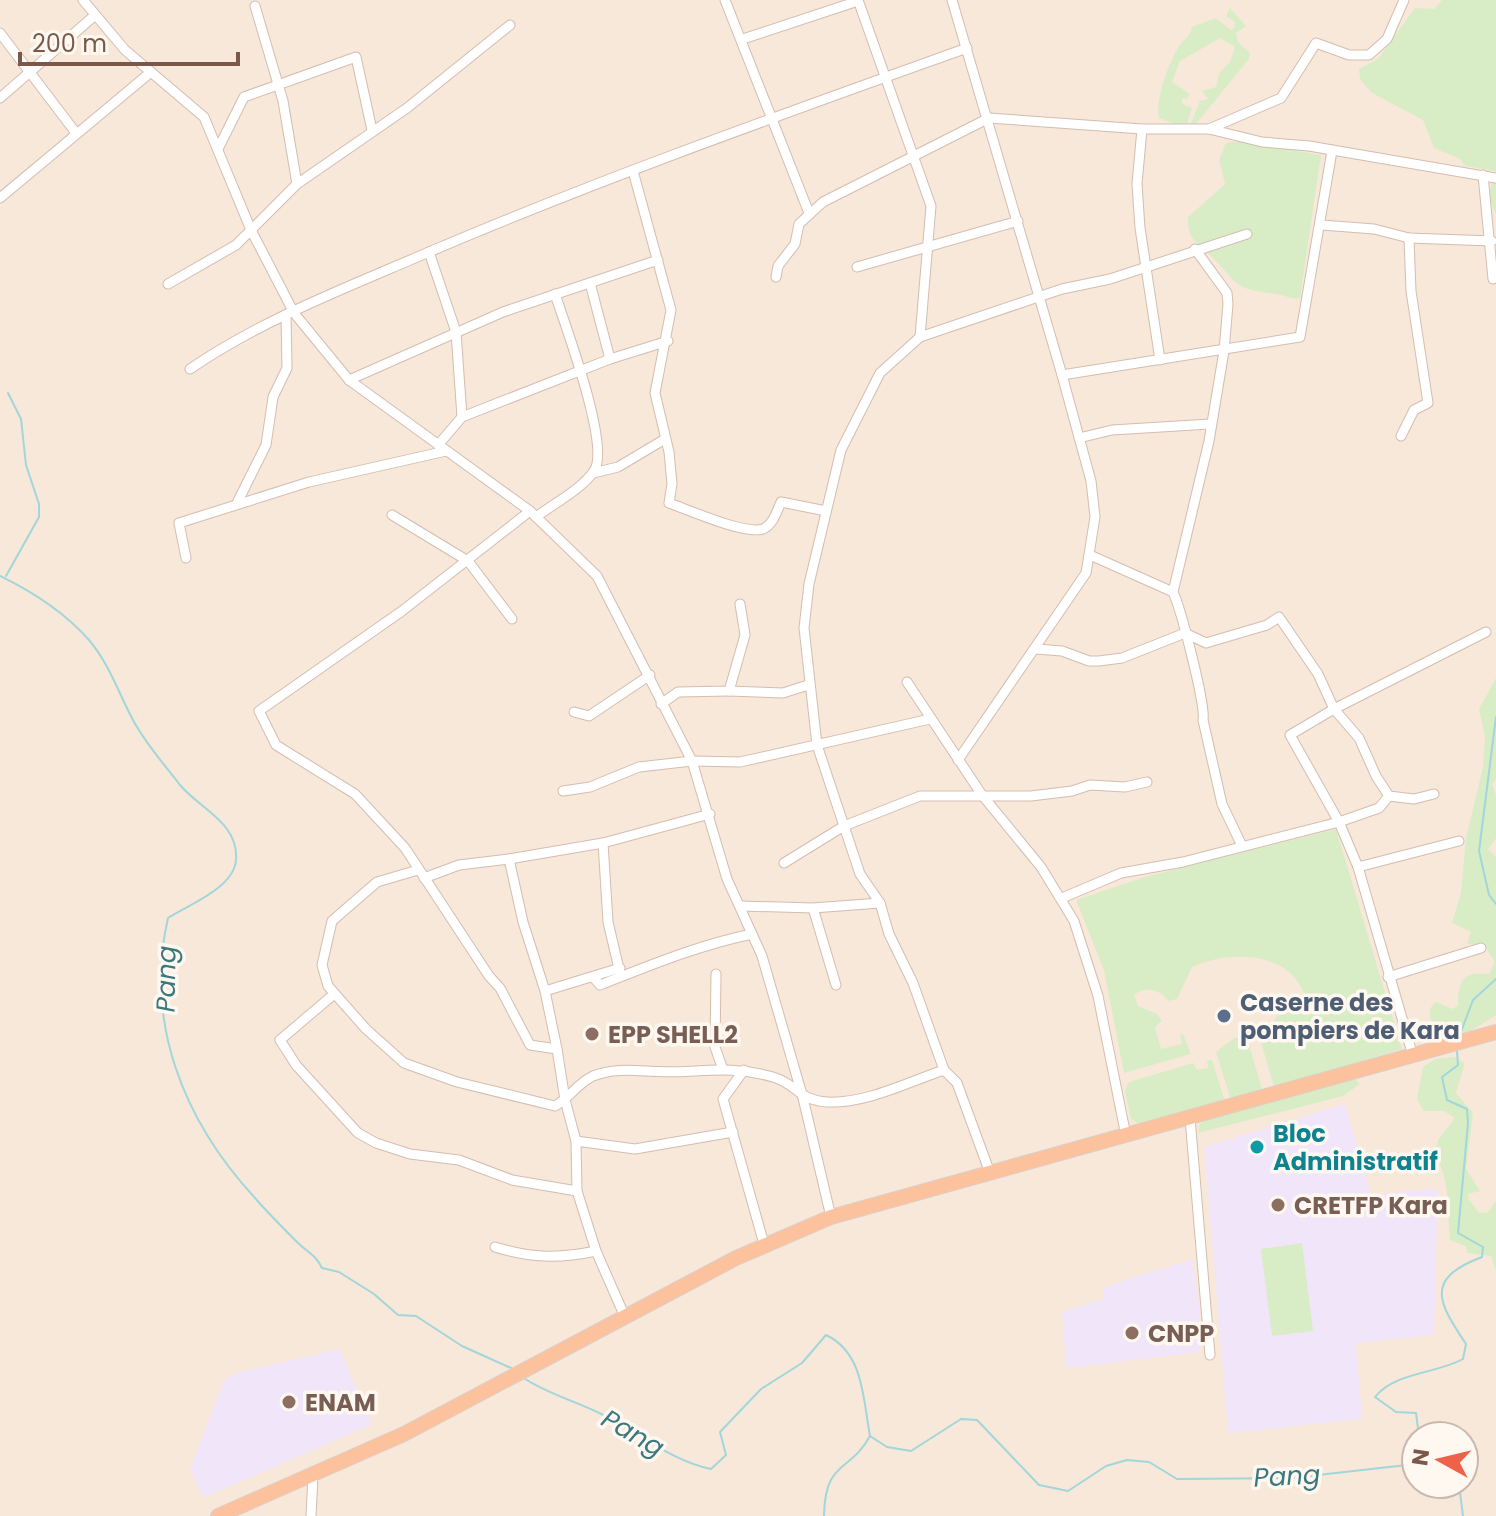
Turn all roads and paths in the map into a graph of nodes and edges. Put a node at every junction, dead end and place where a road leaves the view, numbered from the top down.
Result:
1 (83, 0) edge
2 (725, 0) edge
3 (858, 0) edge
4 (952, 0) edge
5 (1404, 0) edge
6 (255, 6) dead end
7 (94, 16) junction
8 (510, 25) dead end
9 (0, 33) edge
10 (743, 39) junction
11 (967, 48) junction
12 (31, 72) junction
13 (151, 72) junction
14 (888, 76) junction
15 (278, 82) junction
16 (0, 98) edge
17 (772, 118) junction
18 (989, 118) junction
19 (1142, 129) junction
20 (1209, 129) junction
21 (372, 130) junction
22 (76, 133) junction
23 (219, 147) junction
24 (1332, 151) junction
25 (915, 158) junction
26 (633, 171) junction
27 (1483, 175) junction
28 (1496, 178) edge
29 (297, 184) junction
30 (0, 198) edge
31 (809, 213) junction
32 (1018, 221) junction
33 (1322, 225) junction
34 (251, 230) junction
35 (1247, 234) dead end
36 (1409, 238) junction
37 (1492, 241) junction
38 (926, 249) junction
39 (1195, 249) junction
40 (429, 252) junction
41 (1494, 259) edge
42 (658, 260) junction
43 (857, 267) dead end
44 (1146, 267) junction
45 (776, 277) dead end
46 (1493, 279) dead end
47 (590, 283) junction
48 (168, 284) dead end
49 (555, 294) junction
50 (1040, 298) junction
51 (290, 314) junction
52 (456, 332) junction
53 (920, 337) junction
54 (668, 341) junction
55 (1224, 351) junction
56 (610, 359) junction
57 (1160, 360) junction
58 (190, 369) dead end
59 (579, 371) junction
60 (1062, 375) junction
61 (349, 380) junction
62 (462, 417) junction
63 (1210, 424) junction
64 (1401, 436) dead end
65 (1079, 438) junction
66 (665, 439) junction
67 (442, 448) junction
68 (593, 473) junction
69 (238, 501) junction
70 (826, 511) junction
71 (533, 514) junction
72 (392, 515) dead end
73 (1090, 555) junction
74 (186, 558) dead end
75 (468, 561) junction
76 (1173, 592) junction
77 (740, 604) dead end
78 (512, 619) dead end
79 (1486, 632) dead end
80 (1185, 633) junction
81 (1036, 649) junction
82 (650, 675) junction
83 (907, 682) dead end
84 (808, 685) junction
85 (729, 691) junction
86 (661, 704) junction
87 (1334, 709) junction
88 (574, 712) dead end
89 (930, 719) junction
90 (817, 745) junction
91 (958, 760) junction
92 (692, 761) junction
93 (1147, 782) dead end
94 (563, 791) dead end
95 (1434, 794) dead end
96 (982, 795) junction
97 (1389, 796) junction
98 (710, 814) junction
99 (1339, 822) junction
100 (844, 826) junction
101 (1459, 841) dead end
102 (603, 843) junction
103 (1242, 846) junction
104 (509, 859) junction
105 (784, 863) dead end
106 (1358, 867) junction
107 (421, 874) junction
108 (1062, 898) junction
109 (880, 903) junction
110 (740, 906) junction
111 (813, 908) junction
112 (752, 934) junction
113 (1481, 948) dead end
114 (620, 972) junction
115 (716, 974) dead end
116 (1388, 977) junction
117 (836, 985) dead end
118 (545, 991) junction
119 (333, 995) junction
120 (1496, 1032) edge
121 (557, 1049) junction
122 (1413, 1056) junction
123 (722, 1067) junction
124 (744, 1070) junction
125 (944, 1070) junction
126 (803, 1098) junction
127 (565, 1100) junction
128 (1190, 1118) junction
129 (733, 1132) junction
130 (1126, 1136) junction
131 (576, 1141) junction
132 (990, 1173) junction
133 (577, 1191) junction
134 (831, 1217) junction
135 (764, 1244) junction
136 (495, 1247) dead end
137 (596, 1251) junction
138 (625, 1317) junction
139 (1210, 1355) dead end
140 (313, 1475) junction
141 (218, 1516) edge
142 (311, 1516) edge

1 - 7 street
2 - 10 street
3 - 10 street
3 - 14 street
4 - 11 street
5 - 20 street
6 - 15 street
7 - 12 street
7 - 13 street
8 - 21 street
9 - 12 street
10 - 17 street
11 - 14 street
11 - 18 street
12 - 16 street
12 - 22 street
13 - 22 street
13 - 23 street
14 - 17 street
14 - 25 street
15 - 21 street
15 - 23 street
15 - 29 street
17 - 26 street
17 - 31 street
18 - 19 street
18 - 25 street
18 - 32 street
19 - 20 street
19 - 44 street
20 - 24 street
21 - 29 street
22 - 30 street
23 - 34 street
24 - 27 street
24 - 33 street
25 - 31 street
25 - 38 street
26 - 40 street
26 - 42 street
27 - 28 street
27 - 37 street
29 - 34 street
31 - 45 street
32 - 38 street
32 - 50 street
33 - 36 street
33 - 55 street
34 - 48 street
34 - 51 street
35 - 39 street
36 - 37 street
36 - 64 street
37 - 41 street
38 - 43 street
38 - 53 street
39 - 44 street
39 - 55 street
40 - 51 street
40 - 52 street
41 - 46 street
42 - 47 street
42 - 54 street
44 - 50 street
44 - 57 street
47 - 49 street
47 - 56 street
49 - 52 street
49 - 59 street
50 - 53 street
50 - 60 street
51 - 58 street
51 - 61 street
51 - 69 street
52 - 61 street
52 - 62 street
53 - 70 street
54 - 56 street
54 - 66 street
55 - 57 street
55 - 63 street
56 - 59 street
57 - 60 street
59 - 62 street
59 - 68 street
60 - 65 street
61 - 67 street
62 - 67 street
63 - 65 street
63 - 76 street
65 - 73 street
66 - 68 street
66 - 70 street
67 - 69 street
67 - 71 street
68 - 71 street
69 - 74 street
70 - 84 street
71 - 75 street
71 - 82 street
72 - 75 street
73 - 76 street
73 - 81 street
75 - 78 street
75 - 107 street
76 - 80 street
77 - 85 street
79 - 87 street
80 - 81 street
80 - 87 street
80 - 103 street
81 - 91 street
82 - 86 street
82 - 88 street
83 - 89 street
84 - 85 street
84 - 90 street
85 - 86 street
86 - 92 street
87 - 97 street
87 - 99 street
89 - 90 street
89 - 91 street
90 - 92 street
90 - 100 street
91 - 96 street
92 - 94 street
92 - 98 street
93 - 96 street
95 - 97 street
96 - 100 street
96 - 108 street
97 - 99 street
98 - 102 street
98 - 110 street
99 - 103 street
99 - 106 street
100 - 105 street
100 - 109 street
101 - 106 street
102 - 104 street
102 - 114 street
103 - 108 street
104 - 107 street
104 - 118 street
106 - 116 street
107 - 119 street
107 - 121 street
108 - 130 street
109 - 111 street
109 - 125 street
110 - 111 street
110 - 112 street
111 - 117 street
112 - 114 street
112 - 126 street
113 - 116 street
114 - 118 street
115 - 123 street
116 - 122 street
118 - 121 street
119 - 127 street
119 - 133 street
120 - 122 highway
121 - 127 street
122 - 128 highway
123 - 124 street
123 - 127 street
124 - 126 street
124 - 129 street
125 - 126 street
125 - 132 street
126 - 134 street
127 - 131 street
128 - 130 highway
128 - 139 street
129 - 131 street
129 - 135 street
130 - 132 highway
131 - 133 street
132 - 134 highway
133 - 137 street
134 - 135 highway
135 - 138 highway
136 - 137 street
137 - 138 street
138 - 140 highway
140 - 141 highway
140 - 142 street

